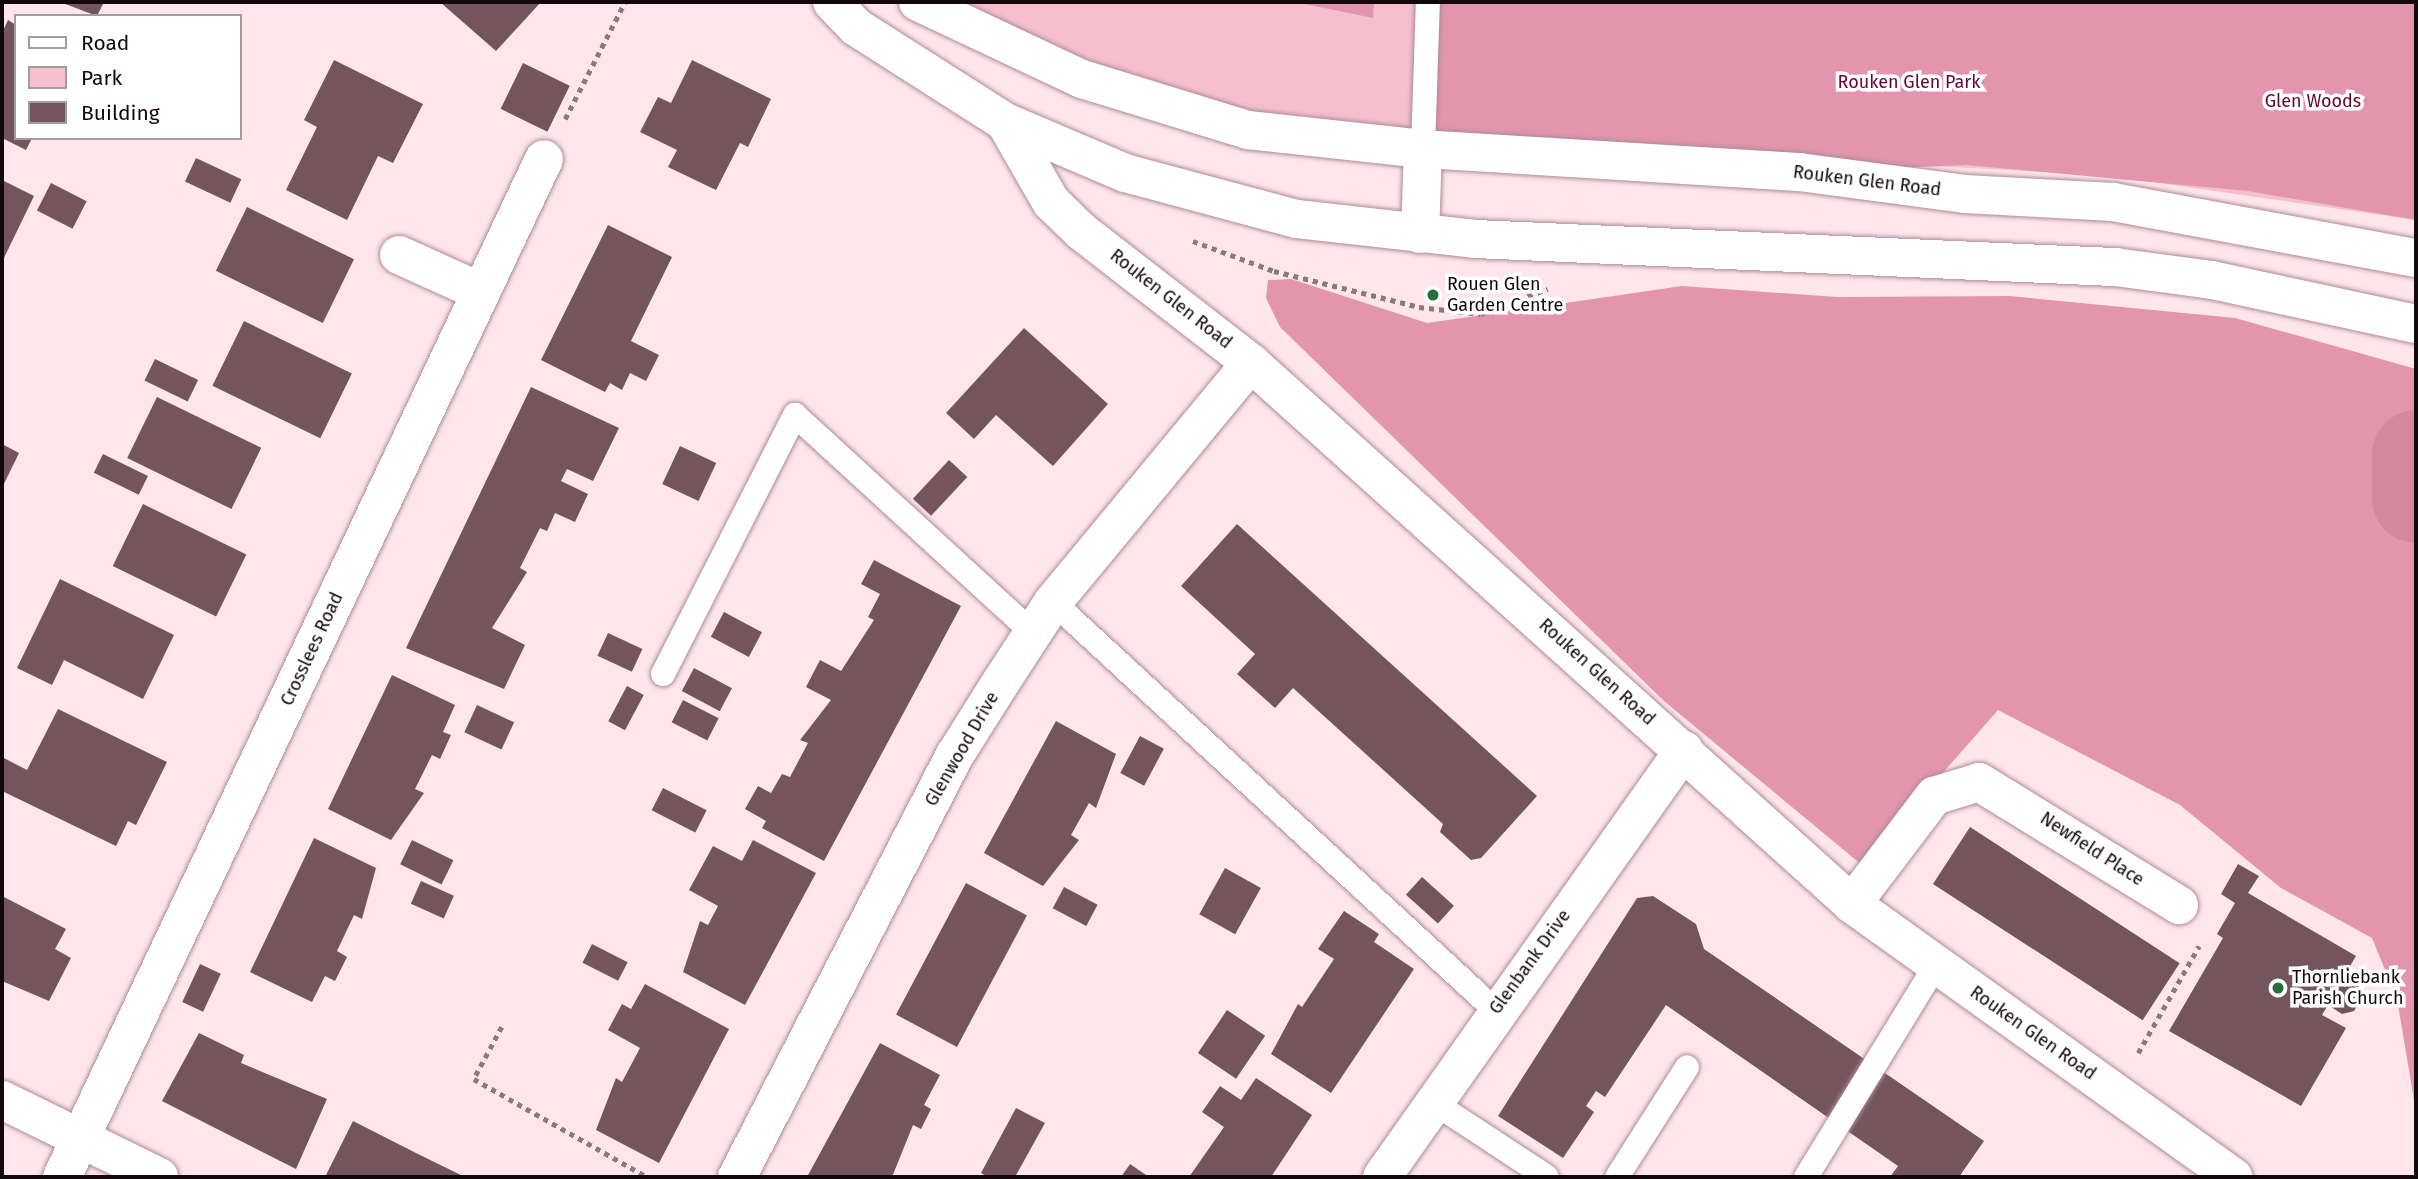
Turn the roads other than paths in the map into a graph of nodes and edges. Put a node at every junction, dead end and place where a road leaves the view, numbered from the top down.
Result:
1 (832, 2) edge
2 (918, 2) edge
3 (1428, 2) edge
4 (1005, 122) junction
5 (1423, 149) junction
6 (544, 159) road end
7 (1420, 234) junction
8 (399, 255) dead end
9 (2416, 258) edge
10 (481, 292) junction
11 (2412, 323) edge
12 (1251, 363) junction
13 (1043, 618) junction
14 (663, 674) dead end
15 (1684, 750) junction
16 (1852, 904) junction
17 (2179, 905) road end
18 (1936, 965) junction
19 (1495, 1010) junction
20 (1687, 1068) dead end
21 (2, 1100) edge
22 (1433, 1102) junction
23 (81, 1138) junction
24 (2228, 1175) edge
25 (62, 1177) edge
26 (159, 1177) edge
27 (737, 1177) edge
28 (1382, 1177) edge
29 (1547, 1177) edge
30 (1617, 1177) edge
31 (1806, 1177) edge

1 - 4 street, Rouken Glen Road
2 - 5 street, Rouken Glen Road
3 - 5 lane
4 - 7 street, Rouken Glen Road
4 - 12 street, Rouken Glen Road
5 - 7 street
5 - 9 street, Rouken Glen Road
6 - 10 street, Crosslees Road
7 - 11 street, Rouken Glen Road
8 - 10 street
10 - 23 street, Crosslees Road
12 - 13 street, Glenwood Drive
12 - 15 street, Rouken Glen Road
13 - 14 lane
13 - 19 lane
13 - 27 street, Glenwood Drive
15 - 16 street, Rouken Glen Road
15 - 19 street, Glenbank Drive
16 - 17 street, Newfield Place
16 - 18 street, Rouken Glen Road
18 - 24 street, Rouken Glen Road
18 - 31 lane
19 - 22 street, Glenbank Drive
20 - 30 lane
21 - 23 street
22 - 28 street, Glenbank Drive
22 - 29 lane
23 - 25 street, Crosslees Road
23 - 26 street

